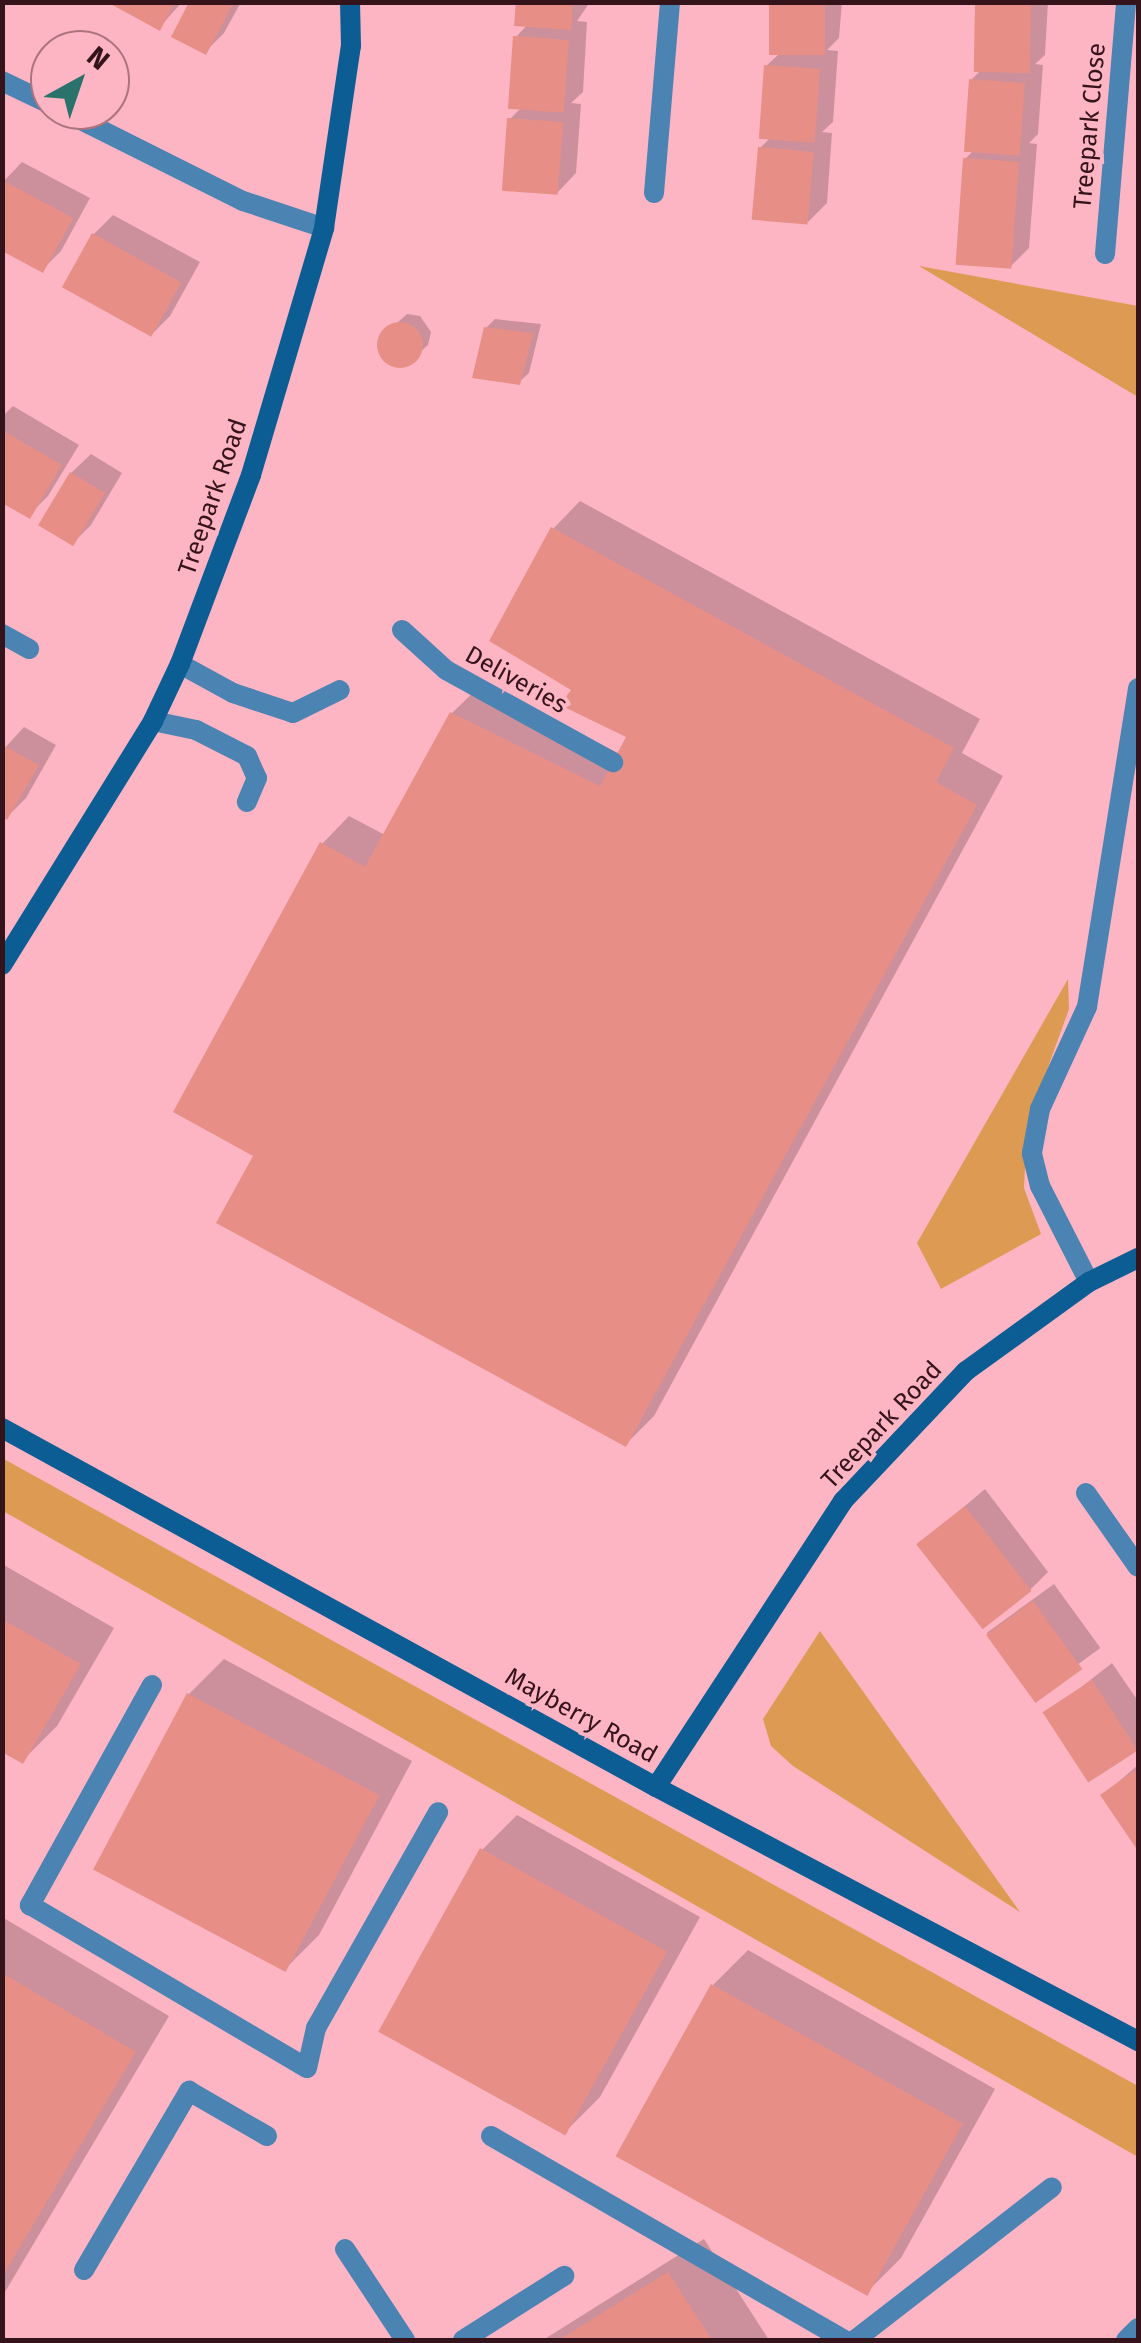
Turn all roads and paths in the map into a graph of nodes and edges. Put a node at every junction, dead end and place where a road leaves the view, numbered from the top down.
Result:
1 (350, 2) edge
2 (670, 2) edge
3 (1126, 2) edge
4 (2, 80) edge
5 (30, 94) edge
6 (101, 130) edge
7 (654, 194) dead end
8 (324, 228) junction
9 (1105, 254) dead end
10 (402, 630) dead end
11 (2, 634) edge
12 (29, 650) dead end
13 (180, 664) junction
14 (1138, 688) edge
15 (340, 690) dead end
16 (153, 720) junction
17 (612, 762) dead end
18 (247, 802) dead end
19 (2, 965) edge
20 (1138, 1258) edge
21 (1089, 1282) junction
22 (2, 1428) edge
23 (1086, 1493) dead end
24 (1138, 1567) edge
25 (152, 1685) dead end
26 (656, 1787) junction
27 (438, 1812) dead end
28 (1138, 2041) edge
29 (267, 2136) dead end
30 (491, 2136) dead end
31 (1052, 2187) dead end
32 (345, 2249) dead end
33 (84, 2270) dead end
34 (564, 2276) dead end
35 (1138, 2328) edge
36 (404, 2340) edge
37 (463, 2340) edge
38 (844, 2340) edge
39 (855, 2340) edge
40 (1126, 2340) edge

1 - 8 street, Treepark Road
2 - 7 street
3 - 9 street, Treepark Close
4 - 5 street
6 - 8 street
8 - 13 street, Treepark Road
10 - 17 street, Deliveries
11 - 12 street
13 - 15 street
13 - 16 street, Treepark Road
14 - 21 street
16 - 18 street
16 - 19 street, Treepark Road
20 - 21 street, Treepark Road
21 - 26 street, Treepark Road
22 - 26 street, Mayberry Road
23 - 24 street
25 - 27 street
26 - 28 street, Mayberry Road
29 - 33 street
30 - 38 street
31 - 39 street
32 - 36 street
34 - 37 street
35 - 40 street

